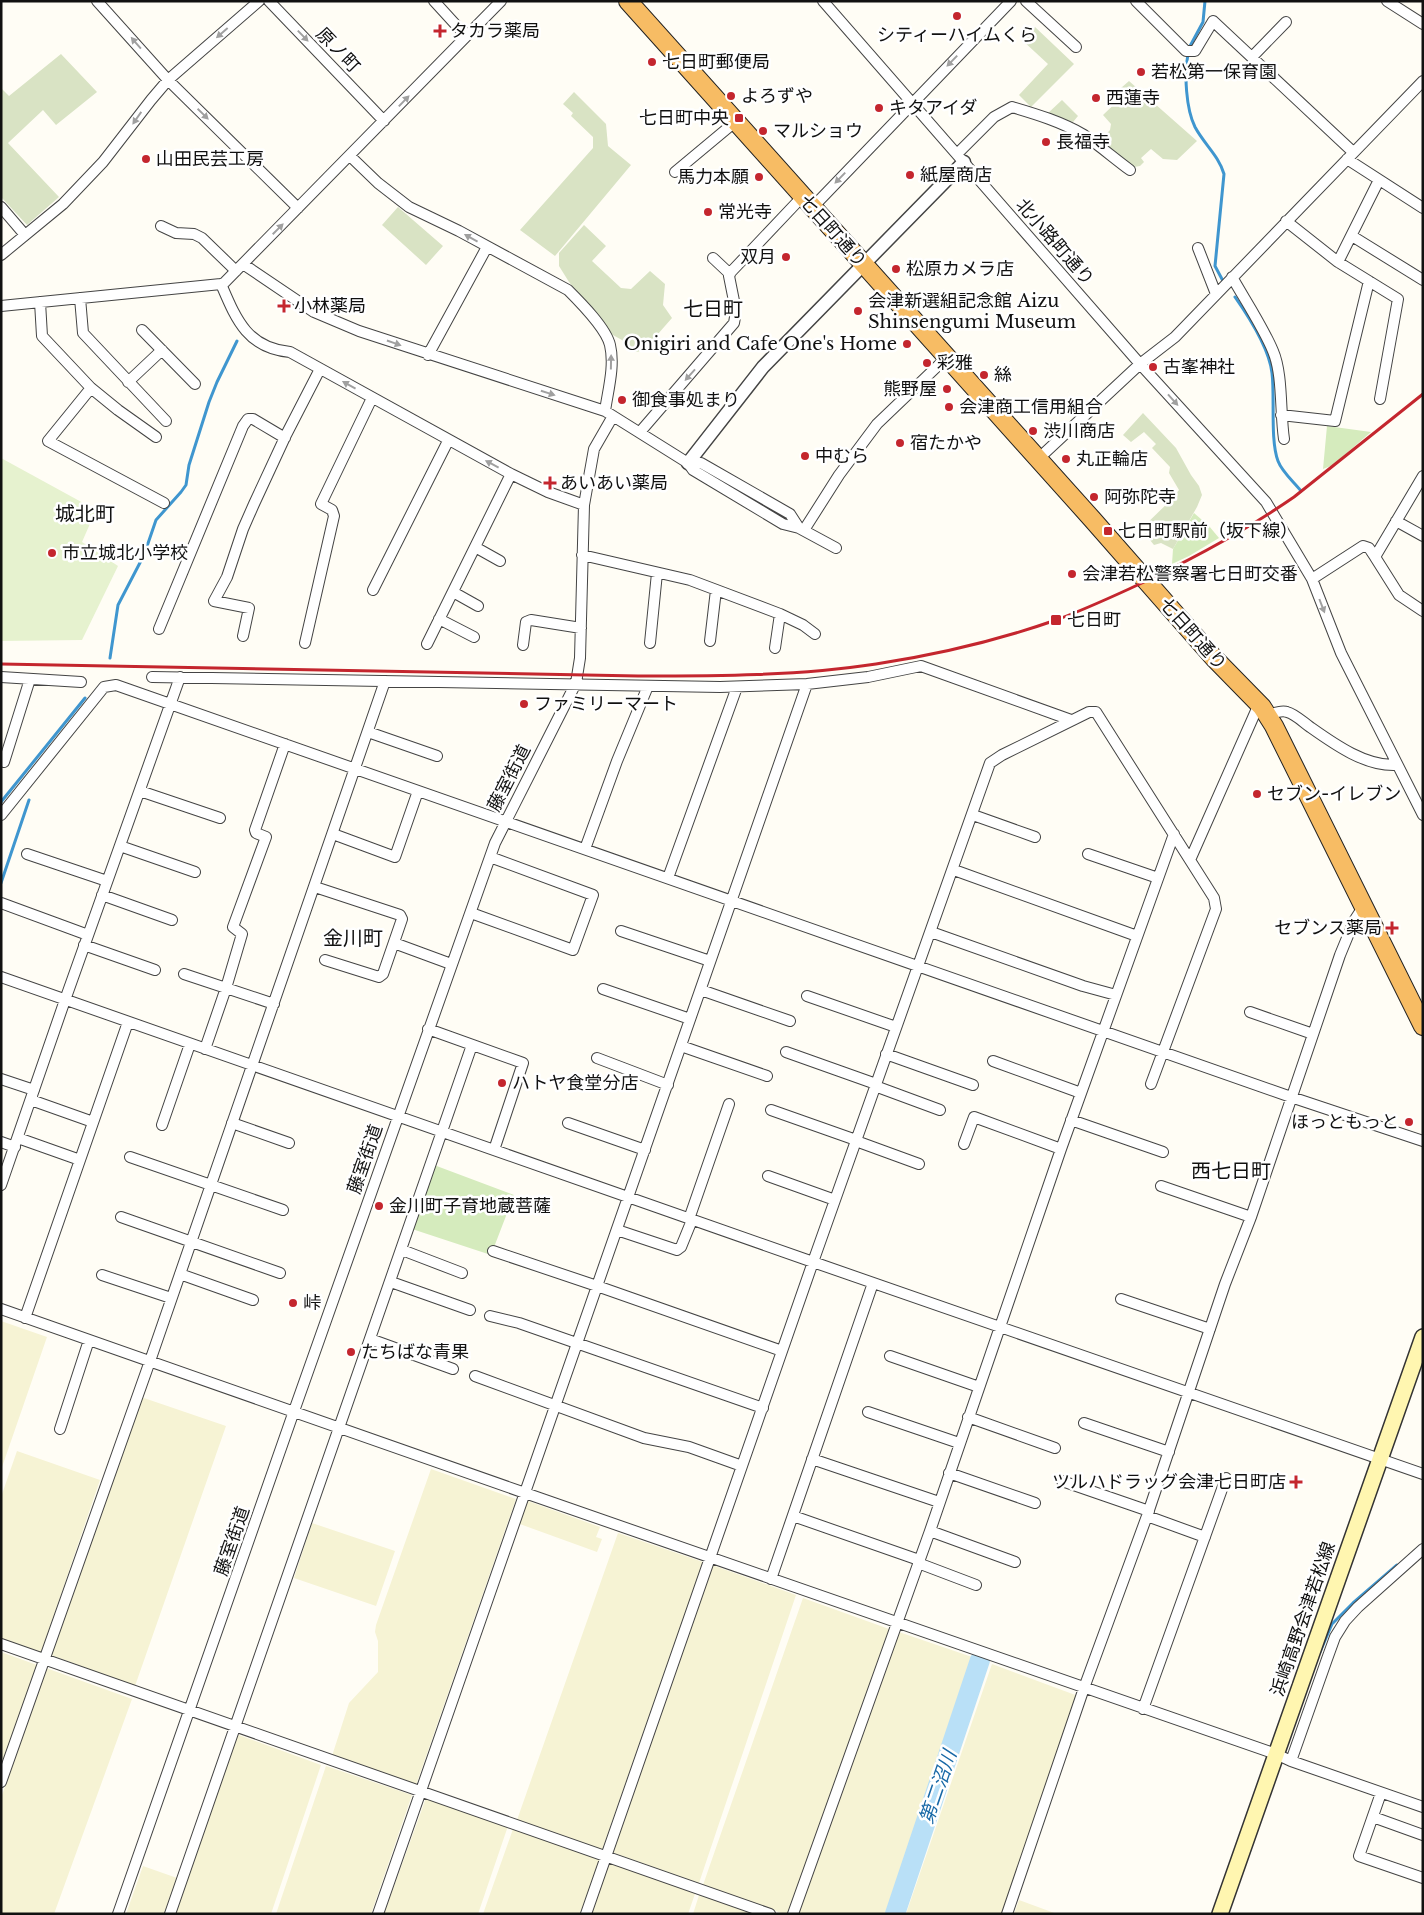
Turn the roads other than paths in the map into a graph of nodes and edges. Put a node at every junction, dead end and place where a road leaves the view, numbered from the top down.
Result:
1 (97, 1) edge
2 (259, 1) edge
3 (269, 1) edge
4 (434, 1) edge
5 (501, 1) edge
6 (628, 1) edge
7 (823, 1) edge
8 (1011, 1) edge
9 (1026, 1) edge
10 (1136, 1) edge
11 (1387, 1) edge
12 (1286, 22) dead end
13 (1423, 24) edge
14 (466, 36) junction
15 (1076, 47) dead end
16 (1252, 57) junction
17 (168, 80) junction
18 (1422, 84) edge
19 (912, 102) junction
20 (384, 121) junction
21 (735, 122) junction
22 (1350, 155) junction
23 (350, 156) junction
24 (960, 158) junction
25 (1130, 170) dead end
26 (675, 172) dead end
27 (1379, 180) junction
28 (807, 202) junction
29 (1, 207) edge
30 (298, 208) junction
31 (1423, 208) edge
32 (1286, 222) junction
33 (161, 226) dead end
34 (26, 235) junction
35 (1352, 236) junction
36 (487, 247) junction
37 (1198, 248) dead end
38 (1, 255) edge
39 (713, 258) dead end
40 (1338, 262) junction
41 (863, 264) junction
42 (240, 267) junction
43 (730, 274) junction
44 (1232, 277) junction
45 (1423, 280) edge
46 (1369, 281) junction
47 (221, 284) junction
48 (1216, 294) junction
49 (80, 298) junction
50 (40, 302) junction
51 (1, 306) edge
52 (142, 330) dead end
53 (162, 350) junction
54 (428, 355) junction
55 (946, 358) junction
56 (1140, 364) junction
57 (320, 369) junction
58 (128, 382) junction
59 (195, 384) dead end
60 (91, 388) junction
61 (372, 398) junction
62 (1380, 399) dead end
63 (609, 413) junction
64 (1281, 415) junction
65 (166, 421) dead end
66 (640, 432) junction
67 (156, 437) dead end
68 (285, 438) junction
69 (1284, 439) dead end
70 (448, 441) junction
71 (1037, 460) junction
72 (688, 463) junction
73 (511, 474) junction
74 (1423, 476) edge
75 (164, 503) dead end
76 (584, 505) junction
77 (1396, 521) junction
78 (802, 529) junction
79 (1423, 536) edge
80 (475, 547) junction
81 (836, 548) dead end
82 (582, 555) junction
83 (1375, 557) junction
84 (500, 561) dead end
85 (657, 573) junction
86 (1312, 579) junction
87 (372, 590) dead end
88 (716, 590) junction
89 (453, 592) junction
90 (478, 606) dead end
91 (1423, 611) edge
92 (780, 614) junction
93 (439, 619) junction
94 (581, 628) junction
95 (159, 629) dead end
96 (815, 634) dead end
97 (243, 636) dead end
98 (474, 638) dead end
99 (710, 640) dead end
100 (305, 643) dead end
101 (650, 643) dead end
102 (427, 644) dead end
103 (524, 645) dead end
104 (775, 648) dead end
105 (1, 677) edge
106 (152, 677) dead end
107 (180, 677) junction
108 (30, 679) junction
109 (386, 681) junction
110 (81, 682) dead end
111 (576, 683) junction
112 (807, 684) junction
113 (648, 686) junction
114 (737, 687) junction
115 (171, 705) junction
116 (1264, 710) junction
117 (1071, 720) junction
118 (368, 732) junction
119 (285, 744) junction
120 (437, 756) dead end
121 (4, 762) dead end
122 (1397, 765) junction
123 (356, 769) junction
124 (140, 791) junction
125 (418, 791) junction
126 (973, 814) junction
127 (1, 815) edge
128 (1423, 815) edge
129 (220, 818) dead end
130 (505, 822) junction
131 (333, 834) junction
132 (1174, 834) junction
133 (1035, 837) dead end
134 (120, 846) junction
135 (585, 849) junction
136 (27, 854) dead end
137 (1088, 854) dead end
138 (490, 857) junction
139 (1190, 860) junction
140 (954, 870) junction
141 (195, 872) dead end
142 (668, 878) junction
143 (1158, 878) junction
144 (108, 881) junction
145 (315, 887) junction
146 (102, 896) junction
147 (731, 900) junction
148 (1, 903) edge
149 (1363, 907) junction
150 (471, 913) junction
151 (172, 920) dead end
152 (621, 931) dead end
153 (931, 932) junction
154 (1137, 936) junction
155 (86, 940) junction
156 (394, 943) junction
157 (325, 960) dead end
158 (710, 960) junction
159 (451, 964) junction
160 (919, 965) junction
161 (155, 970) dead end
162 (184, 974) dead end
163 (1, 977) edge
164 (226, 988) junction
165 (604, 989) dead end
166 (701, 990) junction
167 (1116, 994) junction
168 (807, 996) dead end
169 (64, 1000) junction
170 (274, 1004) junction
171 (1250, 1012) dead end
172 (690, 1019) junction
173 (128, 1022) junction
174 (790, 1022) dead end
175 (1423, 1026) edge
176 (896, 1027) junction
177 (428, 1029) junction
178 (1104, 1030) junction
179 (1313, 1034) junction
180 (190, 1044) junction
181 (472, 1045) junction
182 (681, 1046) junction
183 (205, 1049) junction
184 (1163, 1051) junction
185 (786, 1052) dead end
186 (886, 1054) junction
187 (598, 1058) dead end
188 (993, 1061) dead end
189 (252, 1065) junction
190 (767, 1076) dead end
191 (1, 1078) edge
192 (1151, 1084) dead end
193 (668, 1085) junction
194 (875, 1085) junction
195 (973, 1085) dead end
196 (1081, 1093) junction
197 (32, 1095) junction
198 (1291, 1097) junction
199 (729, 1104) dead end
200 (772, 1110) dead end
201 (940, 1110) dead end
202 (398, 1117) junction
203 (1071, 1120) junction
204 (93, 1122) junction
205 (232, 1123) junction
206 (568, 1123) dead end
207 (162, 1125) dead end
208 (443, 1133) junction
209 (856, 1141) junction
210 (1423, 1141) edge
211 (1, 1142) edge
212 (16, 1142) junction
213 (289, 1143) dead end
214 (964, 1144) dead end
215 (1061, 1149) junction
216 (494, 1150) junction
217 (646, 1150) junction
218 (1163, 1152) dead end
219 (130, 1157) dead end
220 (80, 1160) junction
221 (919, 1164) dead end
222 (768, 1176) dead end
223 (211, 1185) junction
224 (1, 1186) edge
225 (1161, 1186) dead end
226 (629, 1198) junction
227 (835, 1200) junction
228 (283, 1210) dead end
229 (121, 1217) dead end
230 (1251, 1217) junction
231 (691, 1219) junction
232 (617, 1230) junction
233 (191, 1241) junction
234 (402, 1250) junction
235 (493, 1251) dead end
236 (813, 1262) junction
237 (280, 1273) dead end
238 (462, 1273) dead end
239 (180, 1274) junction
240 (102, 1275) dead end
241 (391, 1282) junction
242 (873, 1283) junction
243 (597, 1286) junction
244 (172, 1298) junction
245 (1121, 1299) dead end
246 (253, 1300) dead end
247 (1, 1309) edge
248 (470, 1310) dead end
249 (490, 1316) dead end
250 (25, 1318) junction
251 (999, 1326) junction
252 (1210, 1330) junction
253 (1423, 1337) edge
254 (370, 1339) junction
255 (89, 1340) junction
256 (577, 1343) junction
257 (782, 1351) junction
258 (890, 1356) dead end
259 (150, 1361) junction
260 (453, 1369) dead end
261 (475, 1376) dead end
262 (979, 1387) junction
263 (1188, 1393) junction
264 (555, 1406) junction
265 (762, 1408) junction
266 (294, 1411) junction
267 (868, 1412) dead end
268 (968, 1417) junction
269 (1084, 1423) dead end
270 (340, 1427) junction
271 (60, 1429) dead end
272 (959, 1443) junction
273 (1055, 1448) dead end
274 (1169, 1452) junction
275 (812, 1459) junction
276 (1379, 1460) junction
277 (742, 1466) junction
278 (949, 1473) junction
279 (1423, 1474) edge
280 (1226, 1478) dead end
281 (1062, 1481) dead end
282 (524, 1493) junction
283 (939, 1502) junction
284 (1035, 1503) dead end
285 (1148, 1514) junction
286 (793, 1516) junction
287 (930, 1531) junction
288 (1205, 1537) junction
289 (1423, 1549) edge
290 (710, 1558) junction
291 (919, 1562) junction
292 (1015, 1562) dead end
293 (771, 1579) junction
294 (976, 1585) dead end
295 (896, 1623) junction
296 (1, 1644) edge
297 (45, 1659) junction
298 (1084, 1688) junction
299 (1143, 1709) junction
300 (190, 1710) junction
301 (236, 1726) junction
302 (1276, 1754) junction
303 (1290, 1761) junction
304 (1, 1782) edge
305 (421, 1792) junction
306 (1382, 1793) junction
307 (1423, 1807) edge
308 (1373, 1817) junction
309 (1423, 1835) edge
310 (606, 1857) junction
311 (1423, 1878) edge
312 (118, 1914) edge
313 (170, 1914) edge
314 (378, 1914) edge
315 (586, 1914) edge
316 (770, 1914) edge
317 (793, 1914) edge
318 (1007, 1914) edge
319 (1220, 1914) edge

17 -> 1 street
2 -> 17 street
3 -> 20 street, 原ノ町
4 - 14 street
5 - 14 street
6 - 21 highway, 七日町通り
7 - 19 street, 北小路町通り
8 -> 19 street
9 - 15 street
10 - 16 street
11 - 13 street
12 - 16 street
20 -> 14 street
16 - 22 street
17 -> 30 street
17 -> 34 street
18 - 22 street
19 - 24 street, 北小路町通り
19 -> 28 street
20 - 23 street
21 - 26 street
21 - 28 highway, 七日町通り
22 - 27 street
22 - 32 street
23 - 30 street
36 -> 23 street
24 - 25 street
24 - 41 street
24 - 56 street, 北小路町通り
27 - 31 street
27 - 35 street
28 - 41 highway, 七日町通り
28 - 43 street
29 - 34 street
42 -> 30 street
32 - 40 street
32 - 44 street
33 - 42 street
34 - 38 street
35 - 40 street
35 - 45 street
36 - 54 street
63 -> 36 street
37 - 48 street
39 - 43 street
40 - 46 street
41 - 55 highway, 七日町通り
41 - 72 street
42 - 47 street
42 -> 54 street
43 -> 66 street
44 - 48 street
44 - 64 street
46 - 62 street
46 - 64 street
47 - 49 street
47 - 57 street
48 - 56 street
49 - 50 street
49 - 58 street
50 - 51 street
50 - 60 street
52 - 53 street
53 - 58 street
53 - 59 street
54 -> 63 street
55 - 71 highway, 七日町通り
55 - 78 street
56 - 71 street
56 -> 86 street, 北小路町通り
61 -> 57 street
57 - 68 street
58 - 65 street
60 - 67 street
60 - 75 street
61 - 70 street
61 - 100 street
63 - 66 street
63 - 76 street, 藤室街道
64 - 69 street
66 - 72 street
68 - 95 street
68 - 97 street
73 -> 70 street
70 - 87 street
71 - 116 highway, 七日町通り
72 - 78 street
73 - 76 street
73 - 80 street
74 - 77 street
76 - 82 street, 藤室街道
77 - 79 street
77 - 83 street
78 - 81 street
80 - 84 street
80 - 89 street
82 - 85 street
82 - 94 street, 藤室街道
83 - 86 street
83 - 91 street
85 - 88 street
85 - 101 street
86 -> 122 street, 北小路町通り
88 - 92 street
88 - 99 street
89 - 90 street
89 - 93 street
92 - 96 street
92 - 104 street
93 - 98 street
93 - 102 street
94 - 103 street
94 - 111 street, 藤室街道
105 - 108 street
106 - 107 street
107 - 109 street
107 - 115 street
108 - 110 street
108 - 121 street
109 - 111 street
109 - 118 street
111 - 113 street
111 - 130 street, 藤室街道
112 - 114 street
112 - 117 street
112 - 147 street
113 - 114 street
113 - 135 street
114 - 142 street
115 - 119 street
115 - 124 street
115 - 127 street
116 - 122 street
116 - 139 street
116 - 149 highway, 七日町通り
117 - 126 street
117 - 132 street
118 - 120 street
118 - 123 street
119 - 123 street
119 - 164 street
122 - 128 street, 北小路町通り
123 - 125 street
123 - 131 street
124 - 129 street
124 - 134 street
125 - 130 street
125 - 131 street
126 - 133 street
126 - 140 street
130 - 135 street
130 - 138 street, 藤室街道
131 - 145 street
132 - 139 street
132 - 143 street
134 - 141 street
134 - 144 street
135 - 142 street
136 - 144 street
137 - 143 street
138 - 150 street, 藤室街道
138 - 150 street
139 - 184 street
140 - 153 street
140 - 154 street
142 - 147 street
143 - 154 street
144 - 146 street
145 - 156 street
145 - 170 street
146 - 151 street
146 - 155 street
147 - 158 street
147 - 160 street
148 - 155 street
149 - 175 highway, 七日町通り
149 - 179 street
150 - 159 street, 藤室街道
152 - 158 street
153 - 160 street
153 - 167 street
154 - 167 street
155 - 161 street
155 - 169 street
156 - 157 street
156 - 159 street
158 - 166 street
159 - 177 street, 藤室街道
160 - 176 street
160 - 178 street
162 - 164 street
163 - 169 street
164 - 170 street
164 - 183 street
165 - 172 street
166 - 172 street
166 - 174 street
167 - 178 street
168 - 176 street
169 - 173 street
169 - 197 street
170 - 189 street
171 - 179 street
172 - 182 street
173 - 180 street
173 - 204 street
176 - 186 street
177 - 181 street
177 - 202 street, 藤室街道
178 - 184 street
178 - 196 street
179 - 198 street
180 - 183 street
180 - 207 street
181 - 208 street
181 - 216 street
182 - 190 street
182 - 193 street
183 - 189 street
184 - 192 street
184 - 198 street
185 - 194 street
186 - 194 street
186 - 195 street
187 - 193 street
188 - 196 street
189 - 202 street
189 - 205 street
191 - 197 street
193 - 217 street
194 - 201 street
194 - 209 street
196 - 203 street
197 - 204 street
197 - 212 street
198 - 210 street
198 - 230 street
199 - 231 street
200 - 209 street
202 - 208 street
202 - 266 street, 藤室街道
203 - 215 street
203 - 218 street
204 - 220 street
205 - 213 street
205 - 223 street
206 - 217 street
208 - 216 street
208 - 234 street
209 - 221 street
209 - 227 street
211 - 212 street
212 - 220 street
212 - 224 street
214 - 215 street
215 - 251 street
216 - 226 street
217 - 226 street
219 - 223 street
220 - 250 street
222 - 227 street
223 - 228 street
223 - 233 street
225 - 230 street
226 - 231 street
226 - 232 street
227 - 236 street
229 - 233 street
230 - 252 street
231 - 232 street
231 - 236 street
232 - 243 street
233 - 237 street
233 - 239 street
234 - 238 street
234 - 241 street
235 - 243 street
236 - 242 street
236 - 257 street
239 - 244 street
239 - 246 street
240 - 244 street
241 - 248 street
241 - 254 street
242 - 251 street
242 - 275 street
243 - 256 street
243 - 257 street
244 - 259 street
245 - 252 street
247 - 250 street
249 - 256 street
250 - 255 street
251 - 262 street
251 - 263 street
252 - 263 street
253 - 276 main road, 浜崎高野会津若松線
254 - 260 street
254 - 270 street
255 - 259 street
255 - 271 street
256 - 264 street
256 - 265 street
257 - 265 street
258 - 262 street
259 - 266 street
259 - 297 street
261 - 264 street
262 - 268 street
263 - 274 street
263 - 276 street
264 - 277 street
264 - 282 street
265 - 277 street
266 - 270 street
266 - 300 street, 藤室街道
267 - 272 street
268 - 272 street
268 - 273 street
269 - 274 street
270 - 282 street
270 - 301 street
272 - 278 street
274 - 285 street
275 - 283 street
275 - 286 street
276 - 279 street
276 - 302 main road, 浜崎高野会津若松線
277 - 290 street
278 - 283 street
278 - 284 street
280 - 288 street
281 - 285 street
282 - 290 street
282 - 305 street
283 - 287 street
285 - 288 street
285 - 298 street
286 - 291 street
286 - 293 street
287 - 291 street
287 - 292 street
288 - 299 street
289 - 303 street
290 - 293 street
290 - 310 street
291 - 294 street
291 - 295 street
293 - 295 street
295 - 298 street
295 - 317 street
296 - 297 street
297 - 300 street
297 - 304 street
298 - 299 street
298 - 318 street
299 - 302 street
300 - 301 street
300 - 312 street, 藤室街道
301 - 305 street
301 - 313 street
302 - 303 street
302 - 319 main road, 浜崎高野会津若松線
303 - 306 street
305 - 310 street
305 - 314 street
306 - 307 street
306 - 308 street
308 - 309 street
308 - 311 street
310 - 315 street
310 - 316 street

